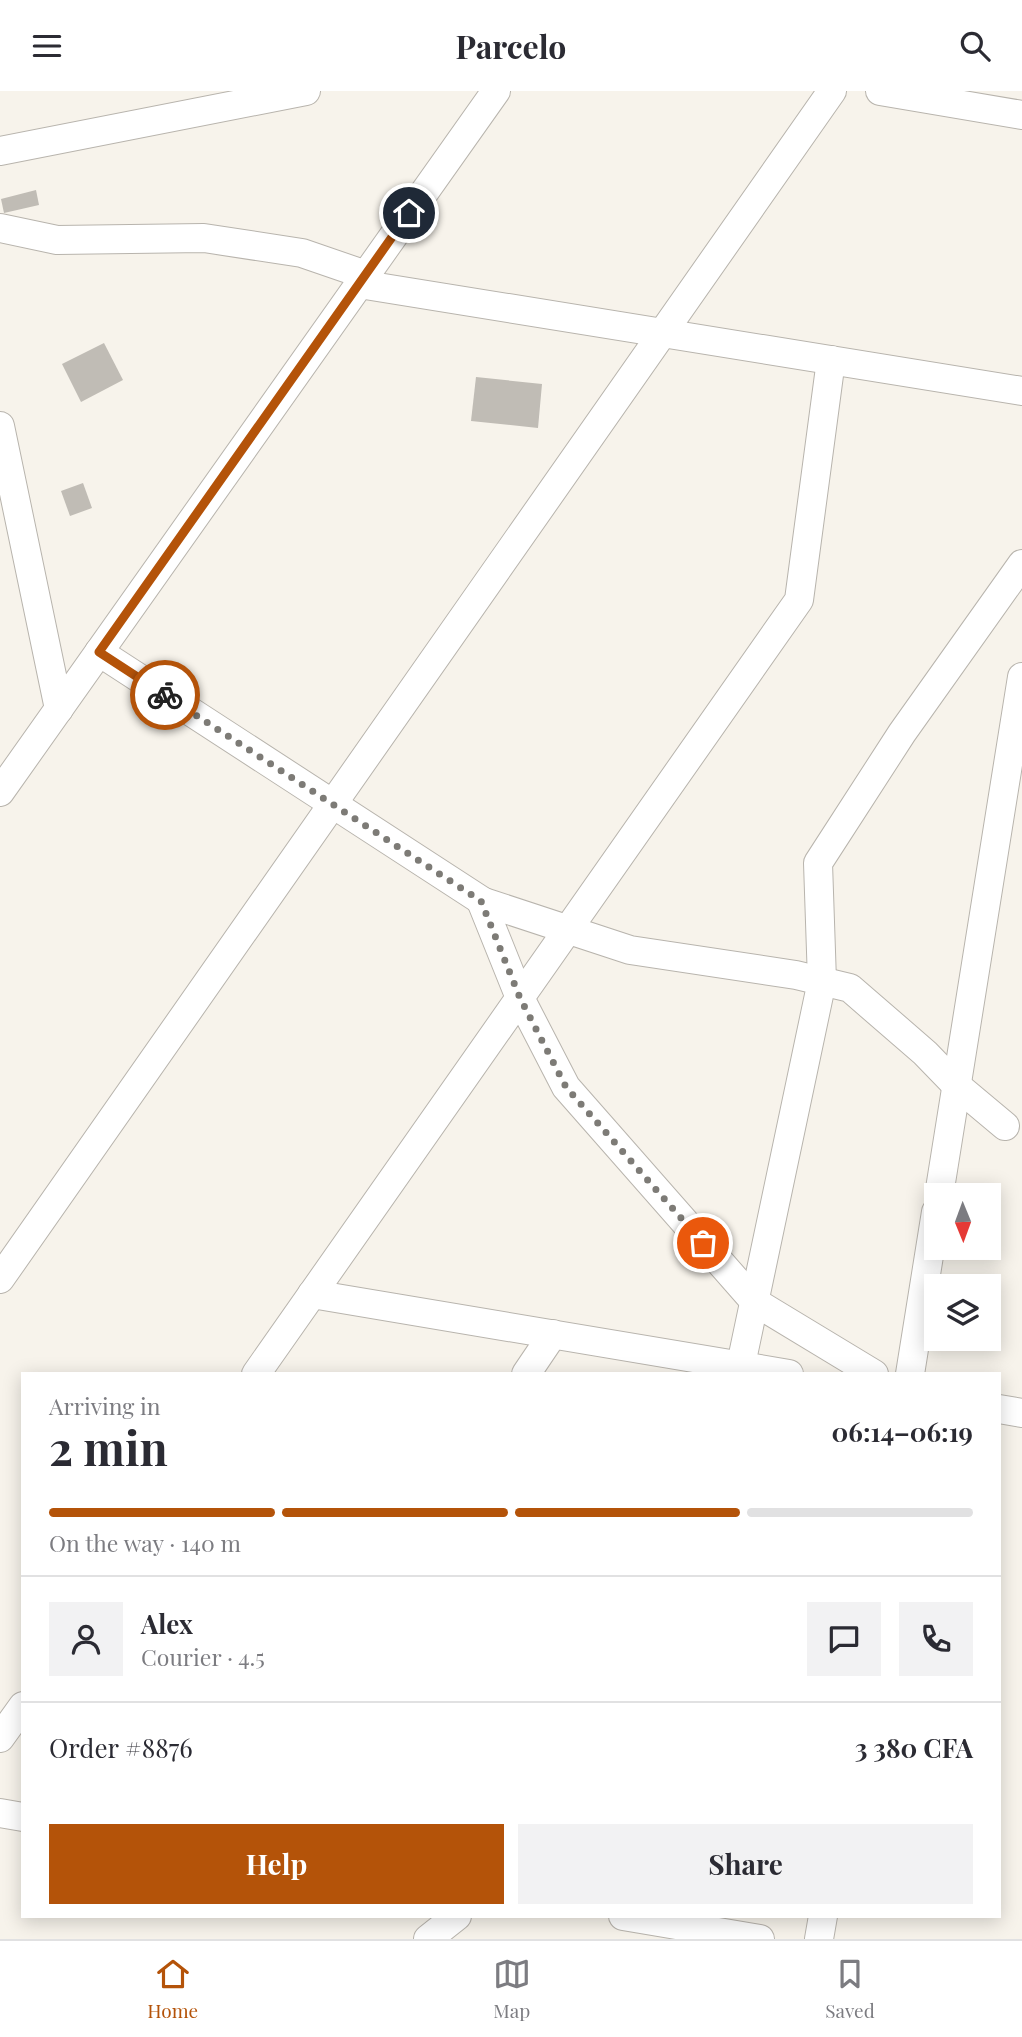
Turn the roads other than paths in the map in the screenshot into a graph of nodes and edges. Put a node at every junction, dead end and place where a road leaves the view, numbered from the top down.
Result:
1 (306, 91) edge
2 (496, 91) edge
3 (832, 91) edge
4 (880, 91) edge
5 (1022, 115) edge
6 (0, 151) edge
7 (0, 228) edge
8 (363, 279) junction
9 (663, 333) junction
10 (831, 361) junction
11 (1022, 391) edge
12 (0, 426) edge
13 (1022, 563) edge
14 (99, 652) junction
15 (1022, 677) edge
16 (59, 709) junction
17 (0, 792) edge
18 (333, 804) junction
19 (481, 901) junction
20 (562, 938) junction
21 (822, 981) junction
22 (520, 998) junction
23 (956, 1086) junction
24 (952, 1116) junction
25 (1014, 1127) edge
26 (941, 1183) edge
27 (928, 1260) edge
28 (0, 1279) edge
29 (312, 1294) junction
30 (755, 1302) junction
31 (553, 1334) junction
32 (740, 1370) edge
33 (257, 1372) edge
34 (527, 1372) edge
35 (764, 1372) edge
36 (871, 1372) edge
37 (910, 1372) edge
38 (1001, 1409) edge
39 (1022, 1413) edge
40 (21, 1709) edge
41 (0, 1738) edge
42 (0, 1813) edge
43 (21, 1817) edge
44 (454, 1918) edge
45 (635, 1918) edge
46 (823, 1918) edge
47 (428, 1939) edge
48 (760, 1939) edge
49 (820, 1939) edge

1 - 6 street
2 - 8 street
3 - 9 street
4 - 5 street
7 - 8 street
8 - 9 street
8 - 14 street
9 - 10 street
9 - 18 street
10 - 11 street
10 - 20 street
12 - 16 street
13 - 21 street
14 - 16 street
14 - 18 street
15 - 23 street
16 - 17 street
18 - 19 street
18 - 28 street
19 - 20 street
19 - 22 street
20 - 21 street
20 - 22 street
21 - 23 street
21 - 30 street
22 - 29 street
22 - 30 street
23 - 24 street
23 - 25 street
24 - 25 street
24 - 26 street
27 - 37 street
29 - 31 street
29 - 33 street
30 - 32 street
30 - 36 street
31 - 32 street
31 - 34 street
32 - 35 street
38 - 39 street
40 - 41 street
42 - 43 street
44 - 47 street
45 - 48 street
46 - 49 street

